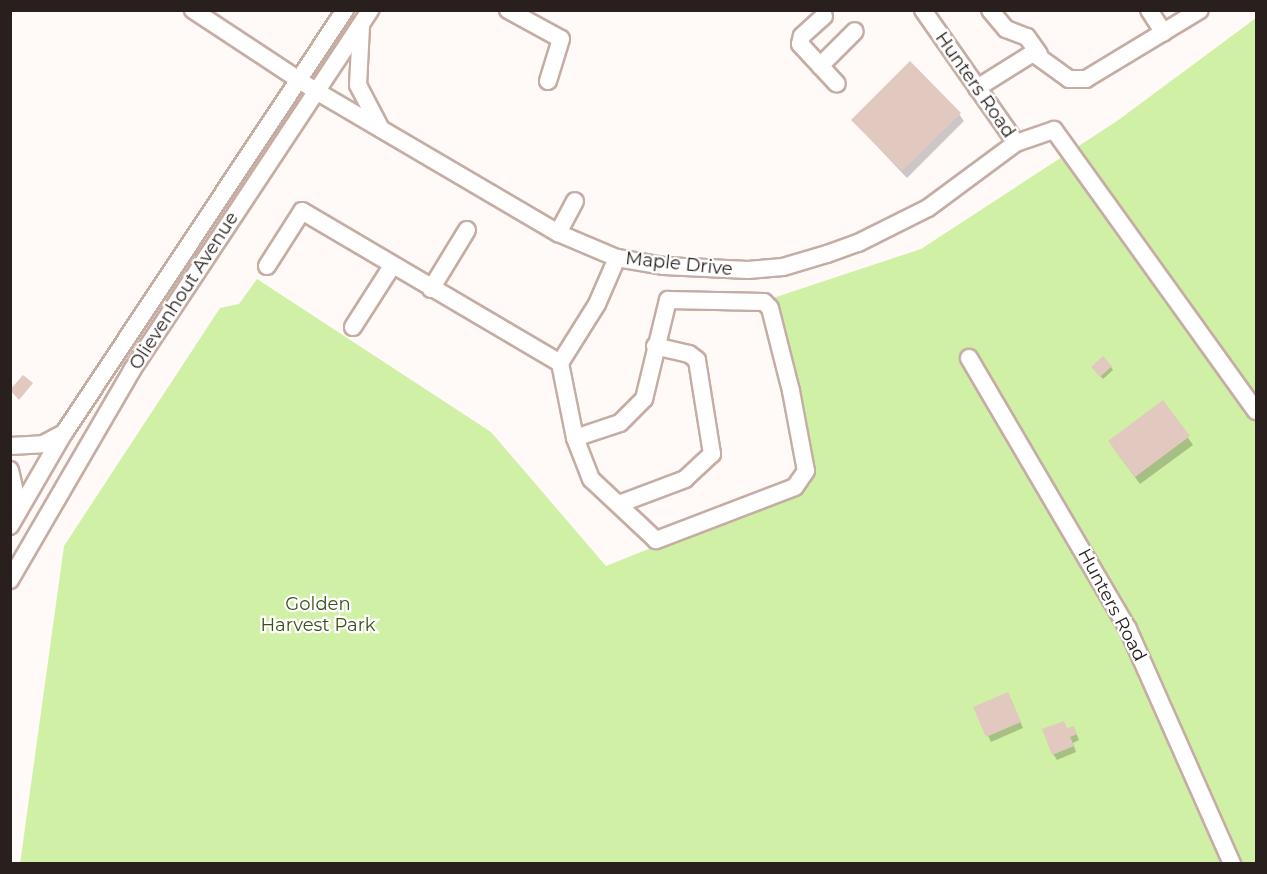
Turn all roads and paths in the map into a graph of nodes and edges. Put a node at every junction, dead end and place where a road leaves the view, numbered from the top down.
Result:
1 (193, 10) edge
2 (345, 10) edge
3 (508, 10) edge
4 (922, 10) edge
5 (990, 10) edge
6 (1149, 10) edge
7 (1200, 10) edge
8 (826, 12) edge
9 (366, 16) edge
10 (855, 31) dead end
11 (1164, 33) junction
12 (1039, 54) junction
13 (820, 66) junction
14 (298, 80) junction
15 (548, 81) dead end
16 (837, 84) dead end
17 (977, 88) junction
18 (316, 91) junction
19 (382, 130) junction
20 (1016, 143) junction
21 (575, 201) dead end
22 (467, 230) dead end
23 (558, 233) junction
24 (617, 258) junction
25 (267, 266) dead end
26 (392, 266) junction
27 (431, 290) junction
28 (353, 327) dead end
29 (655, 346) junction
30 (969, 358) dead end
31 (560, 363) junction
32 (1257, 411) edge
33 (64, 434) junction
34 (575, 438) junction
35 (10, 446) edge
36 (10, 470) edge
37 (619, 504) junction
38 (19, 510) junction
39 (10, 526) edge
40 (10, 580) edge
41 (1232, 864) edge

1 - 14 street, Maple Drive
2 - 14 street, Olievenhout Avenue
3 - 15 street
4 - 17 street, Hunters Road
5 - 12 street
6 - 11 street
7 - 11 street
8 - 13 street
9 - 18 street, Olievenhout Avenue
9 - 19 street
10 - 13 street
11 - 12 street
12 - 17 street
13 - 16 street
14 - 18 street, Maple Drive
14 - 33 street, Olievenhout Avenue
17 - 20 street, Hunters Road
18 - 19 street, Maple Drive
18 - 40 street, Olievenhout Avenue
19 - 23 street, Maple Drive
20 - 24 street, Maple Drive
20 - 32 street, Hunters Road
21 - 23 street
22 - 27 street
23 - 24 street, Maple Drive
24 - 31 street
25 - 26 street
26 - 27 street
26 - 28 street
27 - 31 street
29 - 34 street
29 - 37 street
29 - 37 street
30 - 41 street, Hunters Road
31 - 34 street
33 - 35 street
33 - 38 street, Olievenhout Avenue
34 - 37 street
36 - 38 street
38 - 39 street, Olievenhout Avenue

